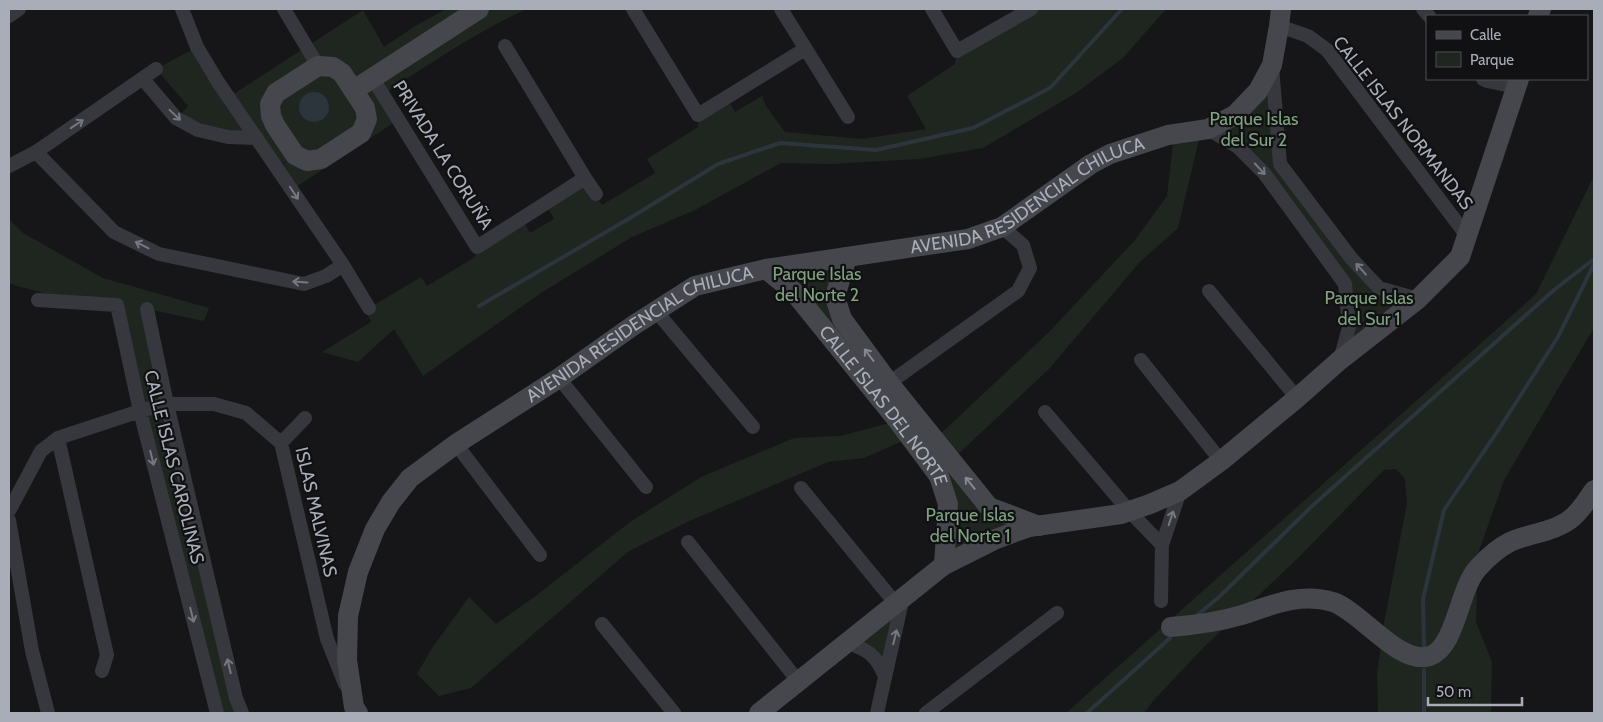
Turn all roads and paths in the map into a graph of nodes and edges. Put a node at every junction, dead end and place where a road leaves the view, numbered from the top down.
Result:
1 (19, 9) edge
2 (182, 9) edge
3 (284, 9) edge
4 (479, 9) edge
5 (633, 9) edge
6 (781, 9) edge
7 (932, 9) edge
8 (1031, 9) edge
9 (9, 16) edge
10 (1280, 18) edge
11 (505, 46) dead end
12 (806, 49) junction
13 (1272, 65) junction
14 (318, 66) junction
15 (156, 69) dead end
16 (372, 77) junction
17 (143, 79) junction
18 (1485, 80) edge
19 (1518, 83) edge
20 (354, 90) junction
21 (848, 117) dead end
22 (275, 126) junction
23 (1208, 129) junction
24 (257, 138) junction
25 (36, 152) junction
26 (295, 154) junction
27 (9, 166) edge
28 (277, 168) junction
29 (585, 178) junction
30 (596, 194) dead end
31 (1002, 228) junction
32 (1467, 236) junction
33 (846, 257) junction
34 (343, 265) junction
35 (766, 269) junction
36 (1209, 290) dead end
37 (1418, 299) junction
38 (38, 300) dead end
39 (369, 308) dead end
40 (146, 309) dead end
41 (656, 311) junction
42 (1141, 360) dead end
43 (1340, 360) junction
44 (559, 378) junction
45 (890, 382) junction
46 (1297, 398) junction
47 (167, 404) junction
48 (140, 410) junction
49 (1045, 412) dead end
50 (305, 418) dead end
51 (753, 427) dead end
52 (58, 438) junction
53 (281, 444) junction
54 (456, 444) junction
55 (1222, 461) junction
56 (646, 487) dead end
57 (801, 488) dead end
58 (1594, 490) edge
59 (1180, 492) junction
60 (9, 511) edge
61 (1130, 512) junction
62 (9, 520) edge
63 (1039, 526) junction
64 (688, 542) dead end
65 (1162, 545) junction
66 (540, 555) dead end
67 (944, 565) junction
68 (15, 585) edge
69 (899, 601) junction
70 (1161, 601) dead end
71 (1057, 613) dead end
72 (602, 624) dead end
73 (1171, 627) dead end
74 (847, 642) junction
75 (102, 671) dead end
76 (885, 676) junction
77 (798, 681) junction
78 (356, 710) edge
79 (48, 713) edge
80 (217, 713) edge
81 (242, 713) edge
82 (674, 713) edge
83 (759, 713) edge
84 (877, 713) edge
85 (926, 713) edge

1 - 9 street
2 - 24 street
3 - 14 street
4 - 16 street
5 - 12 street
6 - 12 street
7 - 8 street
10 - 13 street, AVENIDA RESIDENCIAL CHILUCA
10 - 32 street, CALLE ISLAS NORMANDAS
11 - 29 street
12 - 21 street
13 - 23 street, AVENIDA RESIDENCIAL CHILUCA
37 -> 13 street
14 - 20 street
14 - 22 street
15 - 17 street
16 - 20 street
16 - 29 street, PRIVADA LA CORUÑA
17 -> 24 street
25 -> 17 street
18 - 19 street
19 - 32 street
20 - 26 street
22 - 24 street
22 - 26 street
23 - 31 street, AVENIDA RESIDENCIAL CHILUCA
23 -> 43 street
24 - 28 street
25 - 27 street
34 -> 25 street
26 - 28 street
28 -> 34 street
29 - 30 street
31 - 33 street, AVENIDA RESIDENCIAL CHILUCA
31 - 45 street
32 - 37 street
33 - 35 street, AVENIDA RESIDENCIAL CHILUCA
45 -> 33 street, CALLE ISLAS DEL NORTE
34 - 39 street
35 - 41 street, AVENIDA RESIDENCIAL CHILUCA
35 - 67 street, CALLE ISLAS DEL NORTE
36 - 46 street
37 - 43 street
38 - 48 street, CALLE ISLAS CAROLINAS
40 - 47 street, CALLE ISLAS CAROLINAS
41 - 44 street, AVENIDA RESIDENCIAL CHILUCA
41 - 51 street
42 - 55 street
43 - 46 street
44 - 54 street, AVENIDA RESIDENCIAL CHILUCA
44 - 56 street
63 -> 45 street, CALLE ISLAS DEL NORTE
46 - 55 street
47 - 48 street, ISLAS MALVINAS
47 - 53 street, ISLAS MALVINAS
81 -> 47 street, CALLE ISLAS CAROLINAS
48 - 52 street, ISLAS MALVINAS
48 -> 80 street, CALLE ISLAS CAROLINAS
49 - 61 street
50 - 53 street
52 - 60 street
52 - 75 street
53 - 78 street, ISLAS MALVINAS
54 - 66 street
54 - 78 street, AVENIDA RESIDENCIAL CHILUCA
55 - 59 street
57 - 69 street
58 - 73 street
59 - 61 street
65 -> 59 street
61 - 63 street
61 - 65 street
62 - 68 street
63 - 67 street
64 - 77 street
65 - 70 street
67 - 69 street
68 - 79 street
69 - 74 street
76 -> 69 street
71 - 85 street
72 - 82 street
74 - 76 street
74 - 77 street
76 - 84 street
77 - 83 street

